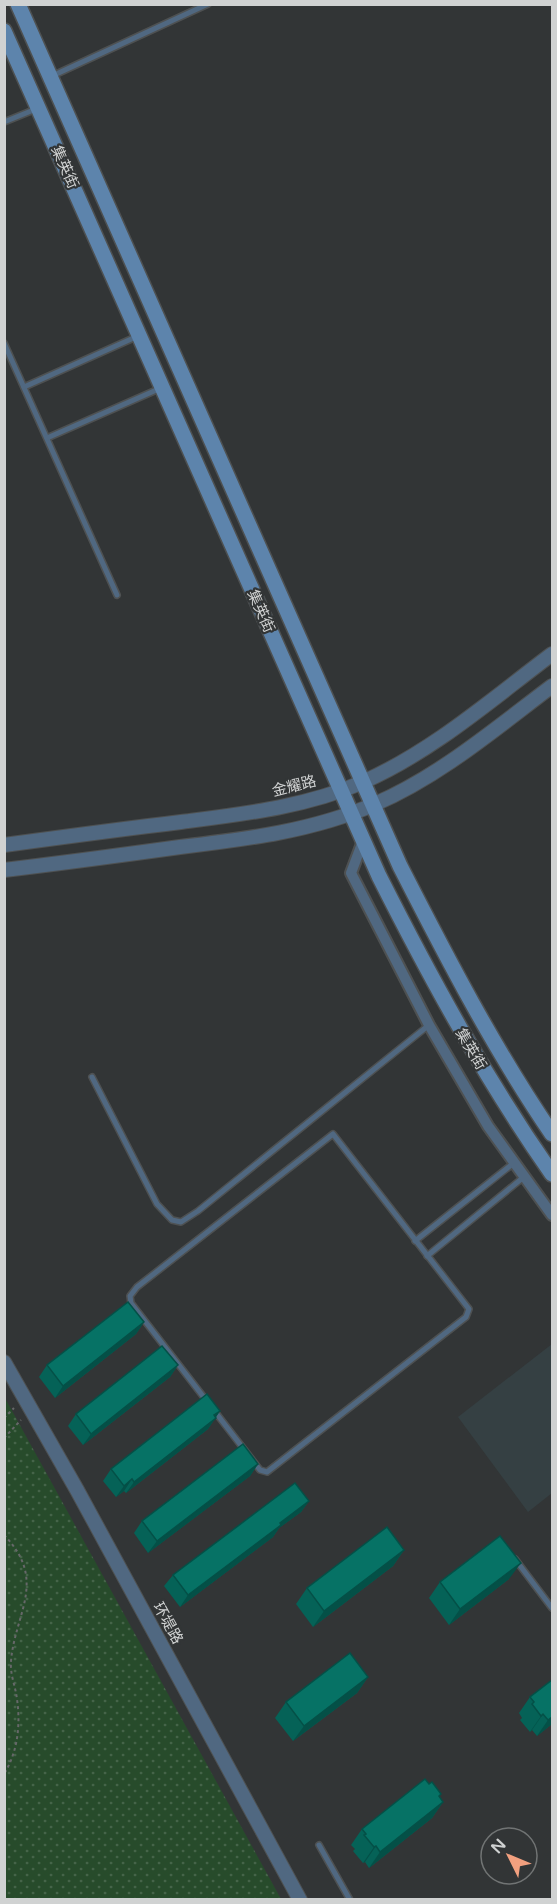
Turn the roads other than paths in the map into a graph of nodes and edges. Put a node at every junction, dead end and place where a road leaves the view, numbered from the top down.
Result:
1 (18, 4) edge
2 (208, 4) edge
3 (4, 31) edge
4 (50, 77) junction
5 (39, 107) junction
6 (4, 122) edge
7 (140, 335) junction
8 (4, 343) edge
9 (24, 387) junction
10 (163, 387) junction
11 (47, 438) junction
12 (117, 595) dead end
13 (552, 654) edge
14 (552, 686) edge
15 (362, 782) junction
16 (341, 791) junction
17 (373, 805) junction
18 (351, 814) junction
19 (363, 841) junction
20 (4, 845) edge
21 (4, 870) edge
22 (429, 1025) junction
23 (92, 1077) dead end
24 (552, 1134) edge
25 (514, 1162) junction
26 (552, 1174) edge
27 (525, 1176) junction
28 (552, 1215) edge
29 (416, 1241) junction
30 (427, 1256) junction
31 (4, 1362) edge
32 (512, 1554) edge
33 (552, 1608) edge
34 (319, 1845) dead end
35 (300, 1899) edge
36 (350, 1899) edge

1 - 4 main road, 集英街
2 - 4 lane
3 - 5 main road, 集英街
4 - 15 main road, 集英街
5 - 6 lane
5 - 7 main road, 集英街
7 - 9 lane
7 - 10 main road, 集英街
8 - 9 lane
9 - 11 lane
10 - 11 lane
10 - 16 main road, 集英街
11 - 12 lane
13 - 15 street, 金耀路
14 - 17 street
15 - 16 street, 金耀路
15 - 17 main road, 集英街
16 - 18 main road, 集英街
16 - 20 street, 金耀路
17 - 18 street
17 - 24 main road, 集英街
18 - 19 main road, 集英街
18 - 21 street
19 - 22 street
19 - 26 main road, 集英街
22 - 23 lane
22 - 25 street
25 - 27 street
25 - 29 lane
27 - 28 street
27 - 30 lane
29 - 30 lane
29 - 30 lane
31 - 35 street, 环堤路
32 - 33 lane
34 - 36 lane

